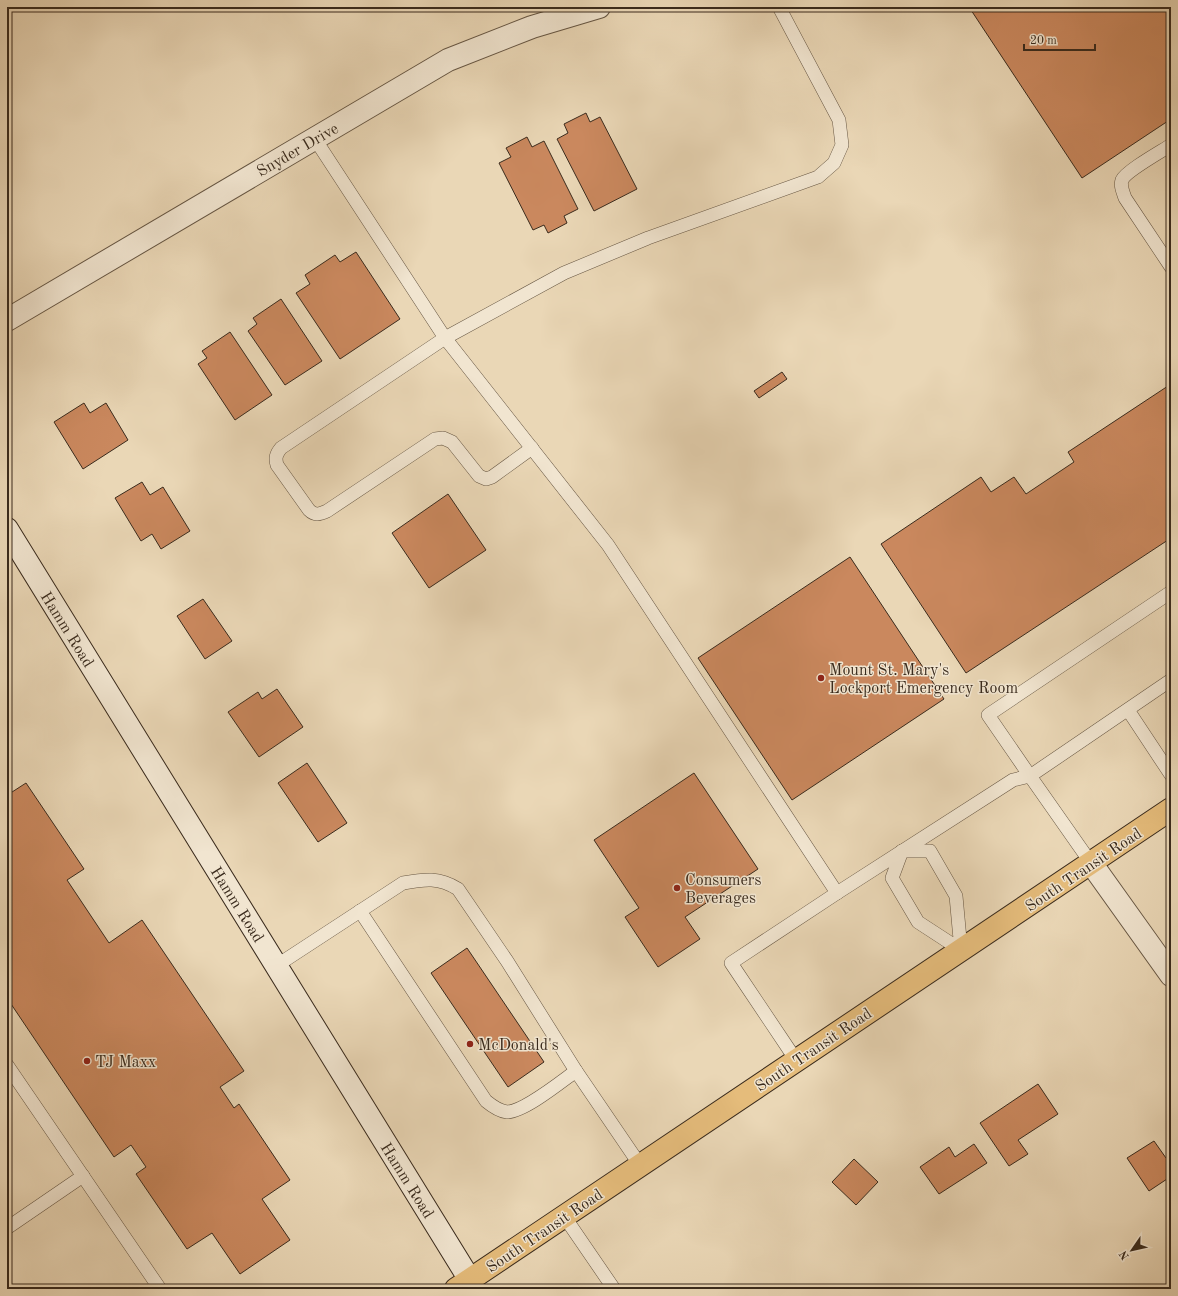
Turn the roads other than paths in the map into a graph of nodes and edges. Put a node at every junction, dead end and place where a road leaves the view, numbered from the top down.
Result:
1 (599, 7) edge
2 (779, 7) edge
3 (315, 139) junction
4 (1171, 145) edge
5 (1171, 268) edge
6 (7, 320) edge
7 (444, 338) junction
8 (532, 448) junction
9 (7, 529) edge
10 (1171, 592) edge
11 (1171, 680) edge
12 (1128, 710) junction
13 (1171, 774) edge
14 (1030, 776) junction
15 (1171, 809) edge
16 (902, 851) junction
17 (1091, 863) junction
18 (837, 893) junction
19 (360, 911) junction
20 (961, 950) junction
21 (276, 966) junction
22 (1171, 975) edge
23 (796, 1060) junction
24 (7, 1065) edge
25 (576, 1071) junction
26 (640, 1165) junction
27 (83, 1176) junction
28 (564, 1216) junction
29 (7, 1228) edge
30 (463, 1284) edge
31 (160, 1289) edge
32 (614, 1289) edge

1 - 3 street, Snyder Drive
2 - 7 lane
3 - 6 street, Snyder Drive
3 - 7 lane
4 - 5 lane
7 - 8 lane
7 - 8 lane
8 - 18 lane
9 - 21 street, Hamm Road
10 - 14 lane
11 - 12 lane
12 - 13 lane
12 - 14 lane
14 - 16 lane
14 - 17 lane
15 - 17 highway, South Transit Road
16 - 18 lane
16 - 20 lane
16 - 20 lane
17 - 20 highway, South Transit Road
17 - 22 street
18 - 23 lane
19 - 21 lane
19 - 25 lane
19 - 25 lane
20 - 23 highway, South Transit Road
21 - 30 street, Hamm Road
23 - 26 highway, South Transit Road
24 - 27 lane
25 - 26 lane
26 - 28 highway, South Transit Road
27 - 29 lane
27 - 31 lane
28 - 30 highway, South Transit Road
28 - 32 lane

